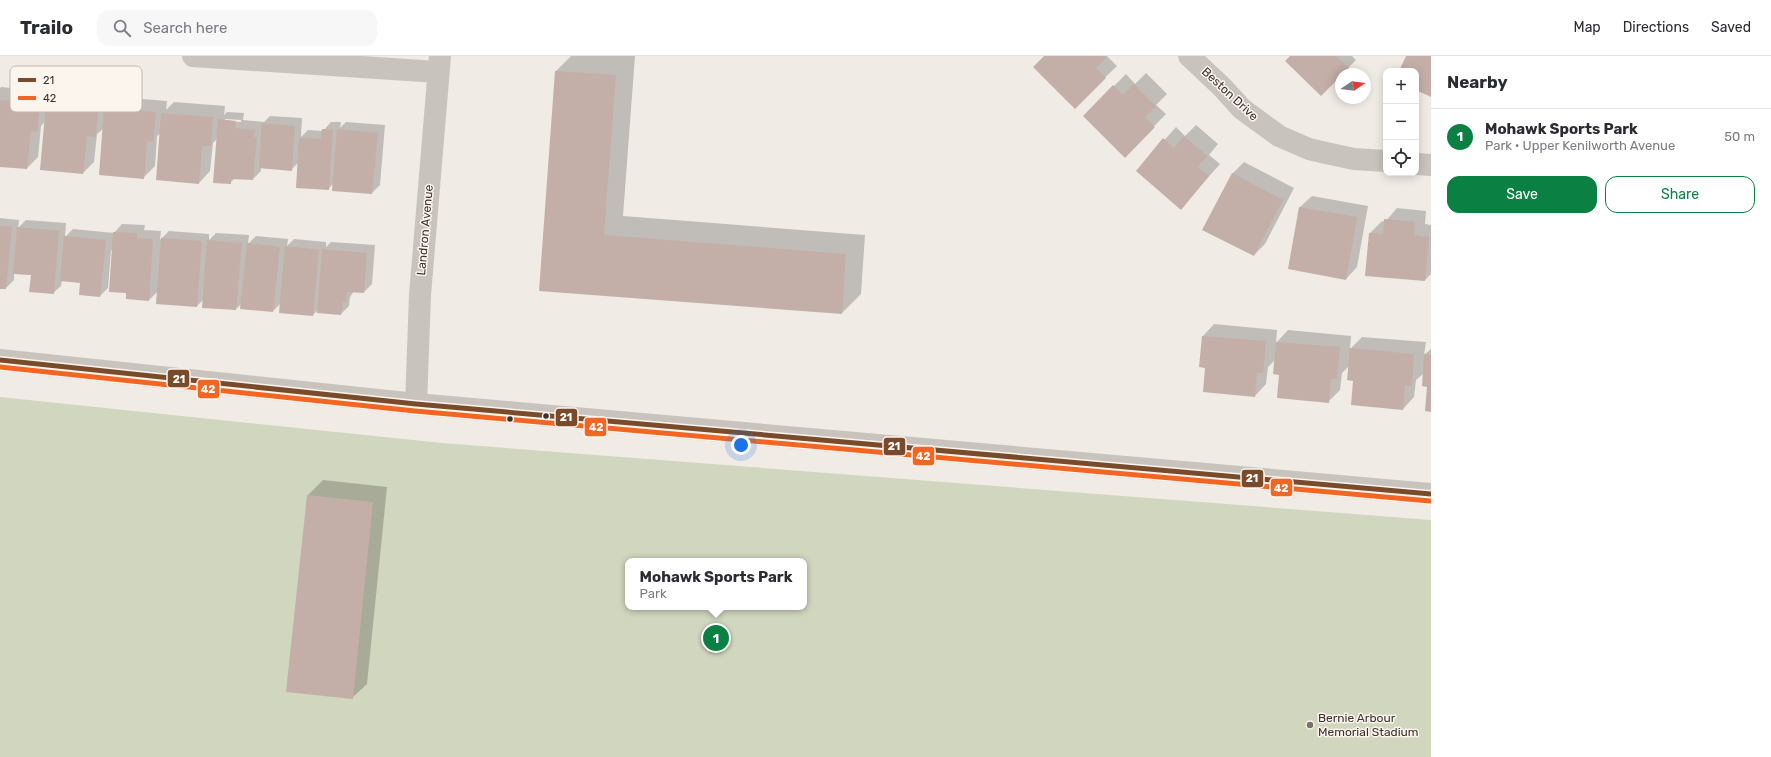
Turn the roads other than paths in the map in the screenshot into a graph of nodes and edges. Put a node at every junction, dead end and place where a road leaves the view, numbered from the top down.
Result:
1 (193, 56) edge
2 (1197, 59) edge
3 (439, 64) edge
4 (1383, 161) edge
5 (1419, 164) edge
6 (1431, 164) edge
7 (0, 360) edge
8 (416, 404) junction
9 (1431, 494) edge

1 - 3 street
2 - 4 street, Beston Drive
3 - 8 street, Landron Avenue
5 - 6 street
7 - 8 street
8 - 9 street

